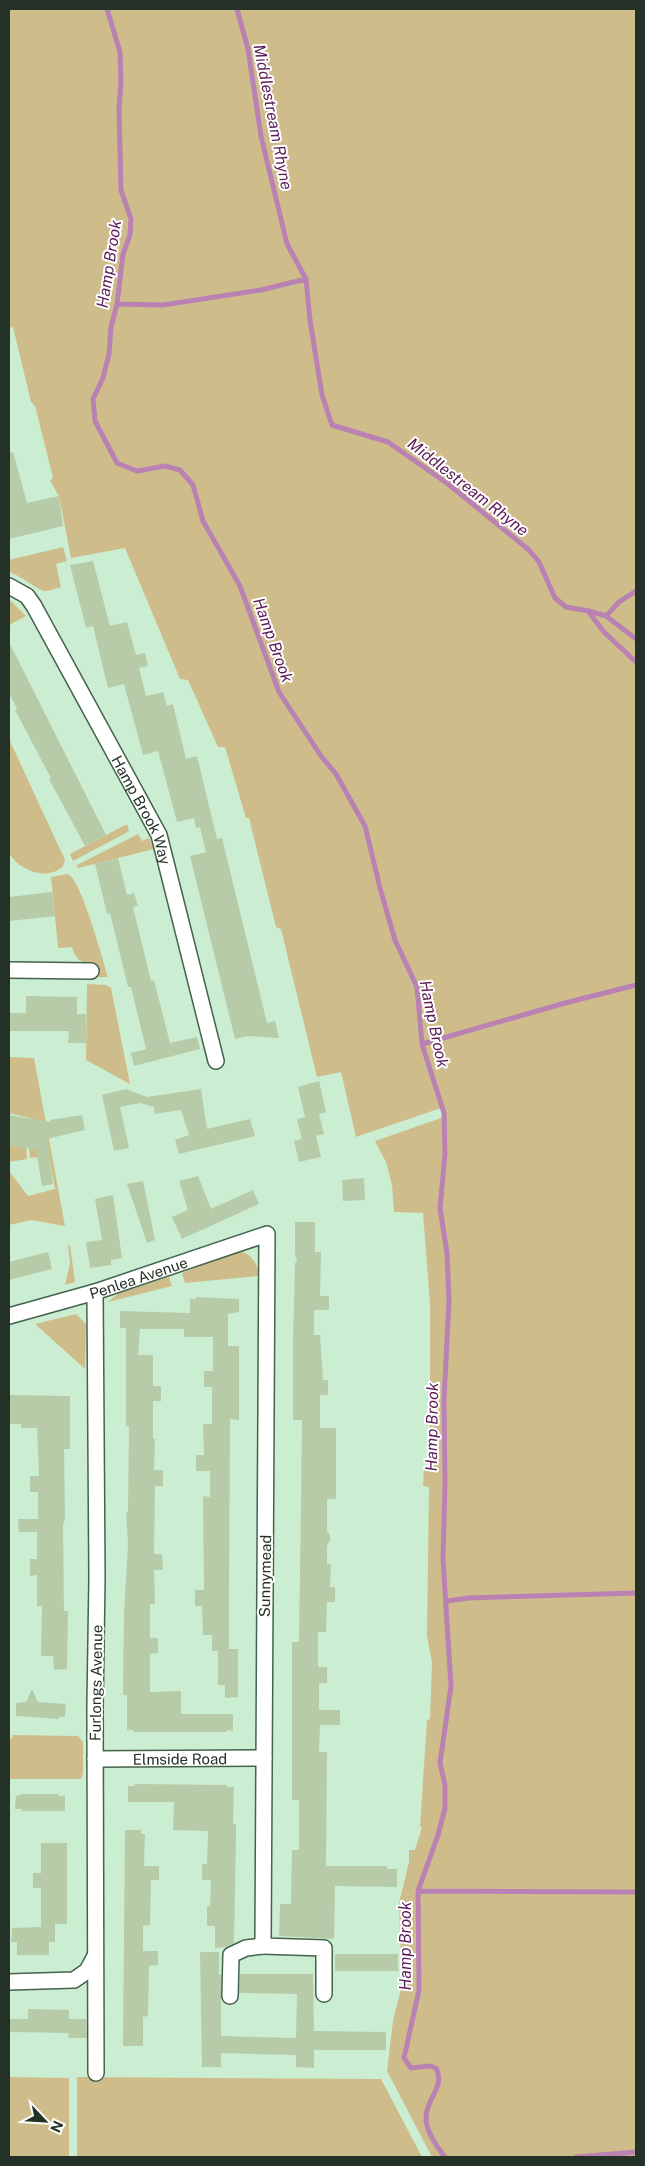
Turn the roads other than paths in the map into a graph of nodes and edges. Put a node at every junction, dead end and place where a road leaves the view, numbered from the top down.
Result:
1 (9, 586) edge
2 (9, 970) edge
3 (91, 971) dead end
4 (216, 1061) dead end
5 (266, 1234) joint
6 (95, 1292) junction
7 (9, 1316) edge
8 (95, 1758) junction
9 (264, 1758) junction
10 (263, 1946) junction
11 (95, 1956) junction
12 (9, 1982) edge
13 (324, 1994) dead end
14 (230, 1996) dead end
15 (96, 2073) dead end

1 - 4 street, Hamp Brook Way
2 - 3 street
5 - 6 street, Penlea Avenue
5 - 9 street, Sunnymead
6 - 7 street, Penlea Avenue
6 - 8 street, Furlongs Avenue
8 - 9 street, Elmside Road
8 - 11 street, Furlongs Avenue
9 - 10 street, Sunnymead
10 - 13 street
10 - 14 street
11 - 12 street
11 - 15 street, Furlongs Avenue

